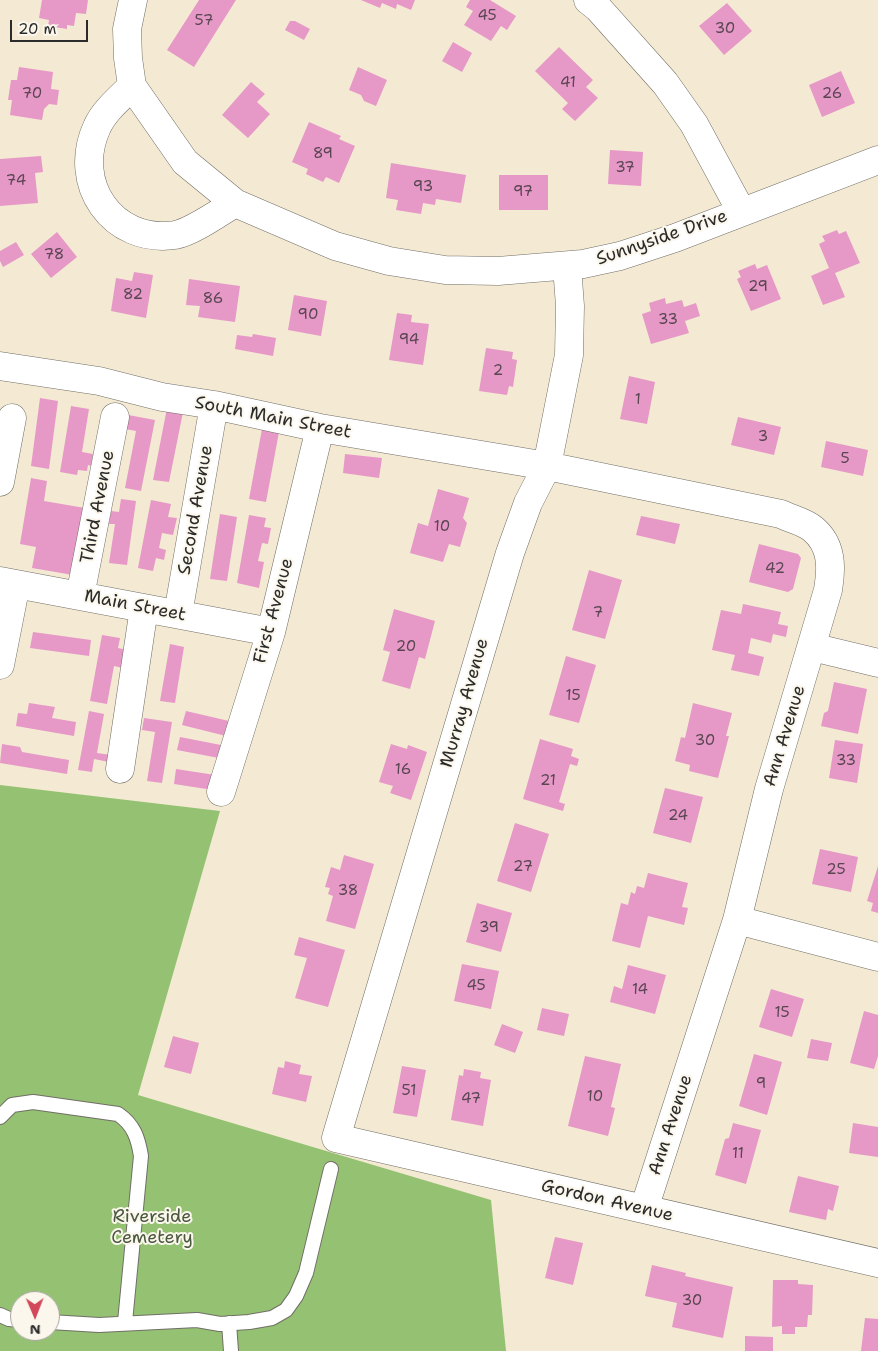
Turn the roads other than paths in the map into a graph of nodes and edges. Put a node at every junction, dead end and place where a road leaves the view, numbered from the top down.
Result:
1 (132, 0) edge
2 (588, 0) edge
3 (132, 86) junction
4 (878, 160) edge
5 (236, 203) junction
6 (741, 211) junction
7 (567, 266) junction
8 (0, 366) edge
9 (214, 405) junction
10 (115, 417) dead end
11 (12, 418) dead end
12 (320, 428) junction
13 (547, 466) junction
14 (0, 482) edge
15 (8, 582) edge
16 (80, 596) junction
17 (144, 608) junction
18 (178, 614) junction
19 (271, 632) junction
20 (812, 647) junction
21 (878, 663) edge
22 (0, 665) edge
23 (120, 769) dead end
24 (221, 792) dead end
25 (737, 920) junction
26 (878, 957) edge
27 (0, 1117) edge
28 (336, 1138) joint
29 (331, 1169) dead end
30 (644, 1209) junction
31 (878, 1263) edge
32 (60, 1322) edge
33 (125, 1322) junction
34 (229, 1323) junction
35 (231, 1351) edge

1 - 3 street, Sunnyside Drive
2 - 6 street, Sunnyside Drive
3 - 5 street, Sunnyside Drive
3 - 5 street
4 - 6 street, Sunnyside Drive
5 - 7 street, Sunnyside Drive
6 - 7 street, Sunnyside Drive
7 - 13 street, Murray Avenue
8 - 9 street, South Main Street
9 - 12 street, South Main Street
9 - 18 street, Second Avenue
10 - 16 street, Third Avenue
11 - 14 street
12 - 13 street, South Main Street
12 - 19 street, First Avenue
13 - 20 street, Ann Avenue
13 - 28 street, Murray Avenue
15 - 16 street, Main Street
15 - 22 street
16 - 17 street, Main Street
17 - 18 street, Main Street
17 - 23 street
18 - 19 street, Main Street
19 - 24 street, First Avenue
20 - 21 street
20 - 25 street, Ann Avenue
25 - 26 street
25 - 30 street, Ann Avenue
27 - 33 lane
28 - 30 street, Gordon Avenue
29 - 34 lane
30 - 31 street, Gordon Avenue
32 - 33 lane
33 - 34 lane
34 - 35 lane

